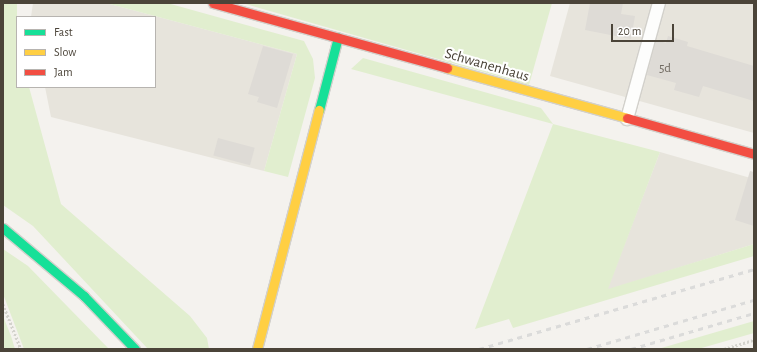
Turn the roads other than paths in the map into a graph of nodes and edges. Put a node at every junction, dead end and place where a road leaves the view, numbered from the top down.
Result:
1 (213, 3) edge
2 (659, 3) edge
3 (338, 37) junction
4 (627, 119) junction
5 (754, 154) edge
6 (3, 228) edge
7 (136, 349) edge
8 (257, 349) edge

1 - 3 street, Schwanenhaus
2 - 4 lane
3 - 4 street, Schwanenhaus
3 - 8 street
4 - 5 street, Schwanenhaus
6 - 7 street

